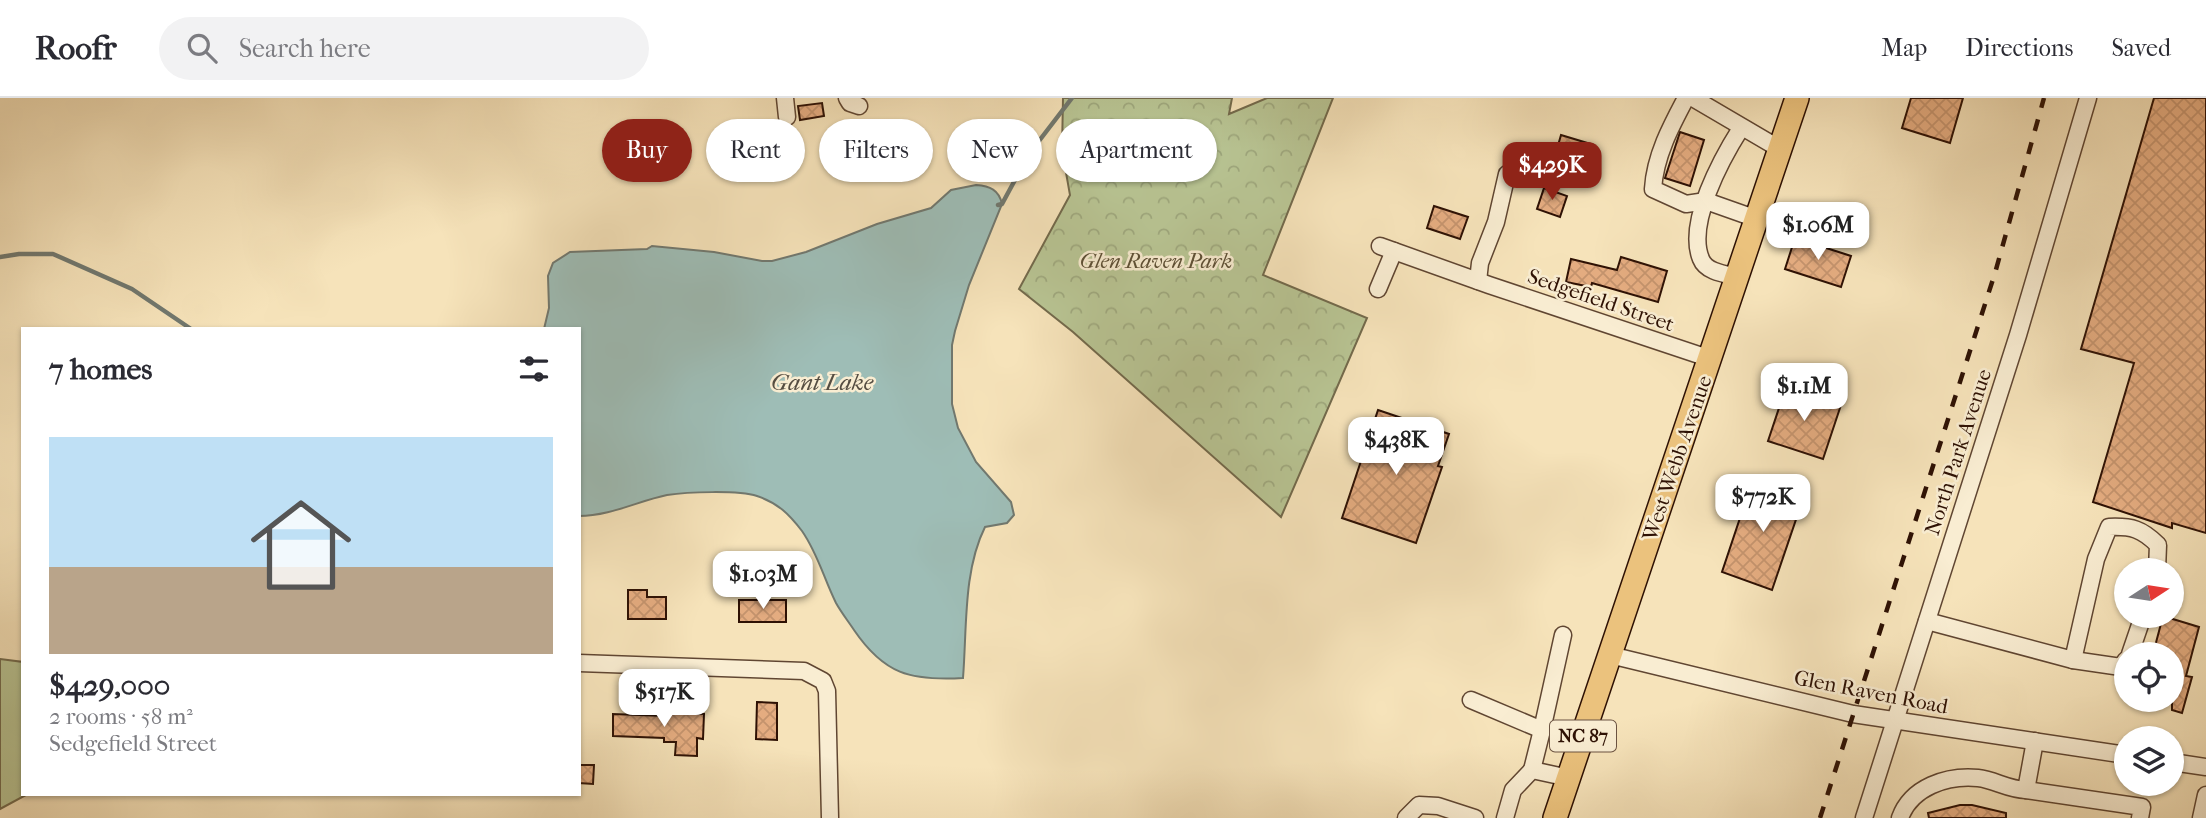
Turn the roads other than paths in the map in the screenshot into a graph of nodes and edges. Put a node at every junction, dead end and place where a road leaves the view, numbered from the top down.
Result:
1 (785, 98) edge
2 (1686, 98) edge
3 (1693, 98) edge
4 (1797, 98) edge
5 (2088, 98) edge
6 (787, 117) dead end
7 (1741, 128) junction
8 (1780, 149) junction
9 (1507, 174) dead end
10 (1706, 201) junction
11 (1757, 219) junction
12 (1738, 277) junction
13 (1478, 282) junction
14 (1378, 289) dead end
15 (1711, 359) junction
16 (2157, 558) edge
17 (1927, 621) junction
18 (1563, 635) dead end
19 (1610, 654) junction
20 (2073, 660) junction
21 (581, 663) edge
22 (2114, 666) edge
23 (1471, 700) dead end
24 (1894, 720) junction
25 (1542, 730) junction
26 (2035, 741) junction
27 (2206, 749) edge
28 (2114, 753) edge
29 (2184, 764) edge
30 (2204, 767) edge
31 (1532, 770) junction
32 (1569, 778) junction
33 (2026, 790) junction
34 (2206, 795) edge
35 (830, 818) edge
36 (1406, 818) edge
37 (1475, 818) edge
38 (1505, 818) edge
39 (1555, 818) edge
40 (1864, 818) edge
41 (1900, 818) edge
42 (2140, 818) edge
43 (2202, 818) edge

1 - 6 street
2 - 10 street
3 - 7 street
4 - 8 highway, West Webb Avenue / NC 87
5 - 17 street, North Park Avenue
7 - 8 street
7 - 10 street
8 - 11 highway, West Webb Avenue / NC 87
9 - 13 street
10 - 11 street
10 - 12 street
11 - 12 highway, West Webb Avenue / NC 87
12 - 15 highway, West Webb Avenue / NC 87
13 - 14 street, Sedgefield Street
13 - 15 street, Sedgefield Street
15 - 19 highway, West Webb Avenue / NC 87
16 - 20 street
17 - 20 street
17 - 24 street, North Park Avenue
18 - 25 street
19 - 24 street, Glen Raven Road
19 - 32 highway, West Webb Avenue / NC 87
20 - 22 street
21 - 35 street
23 - 25 street
24 - 26 street, Glen Raven Road
24 - 40 street, North Park Avenue
25 - 31 street
26 - 28 street, Glen Raven Road
26 - 33 street
27 - 30 street
29 - 30 street
31 - 32 street
31 - 38 street
32 - 39 highway, West Webb Avenue / NC 87
33 - 41 street
33 - 42 street
34 - 43 street
36 - 37 street

